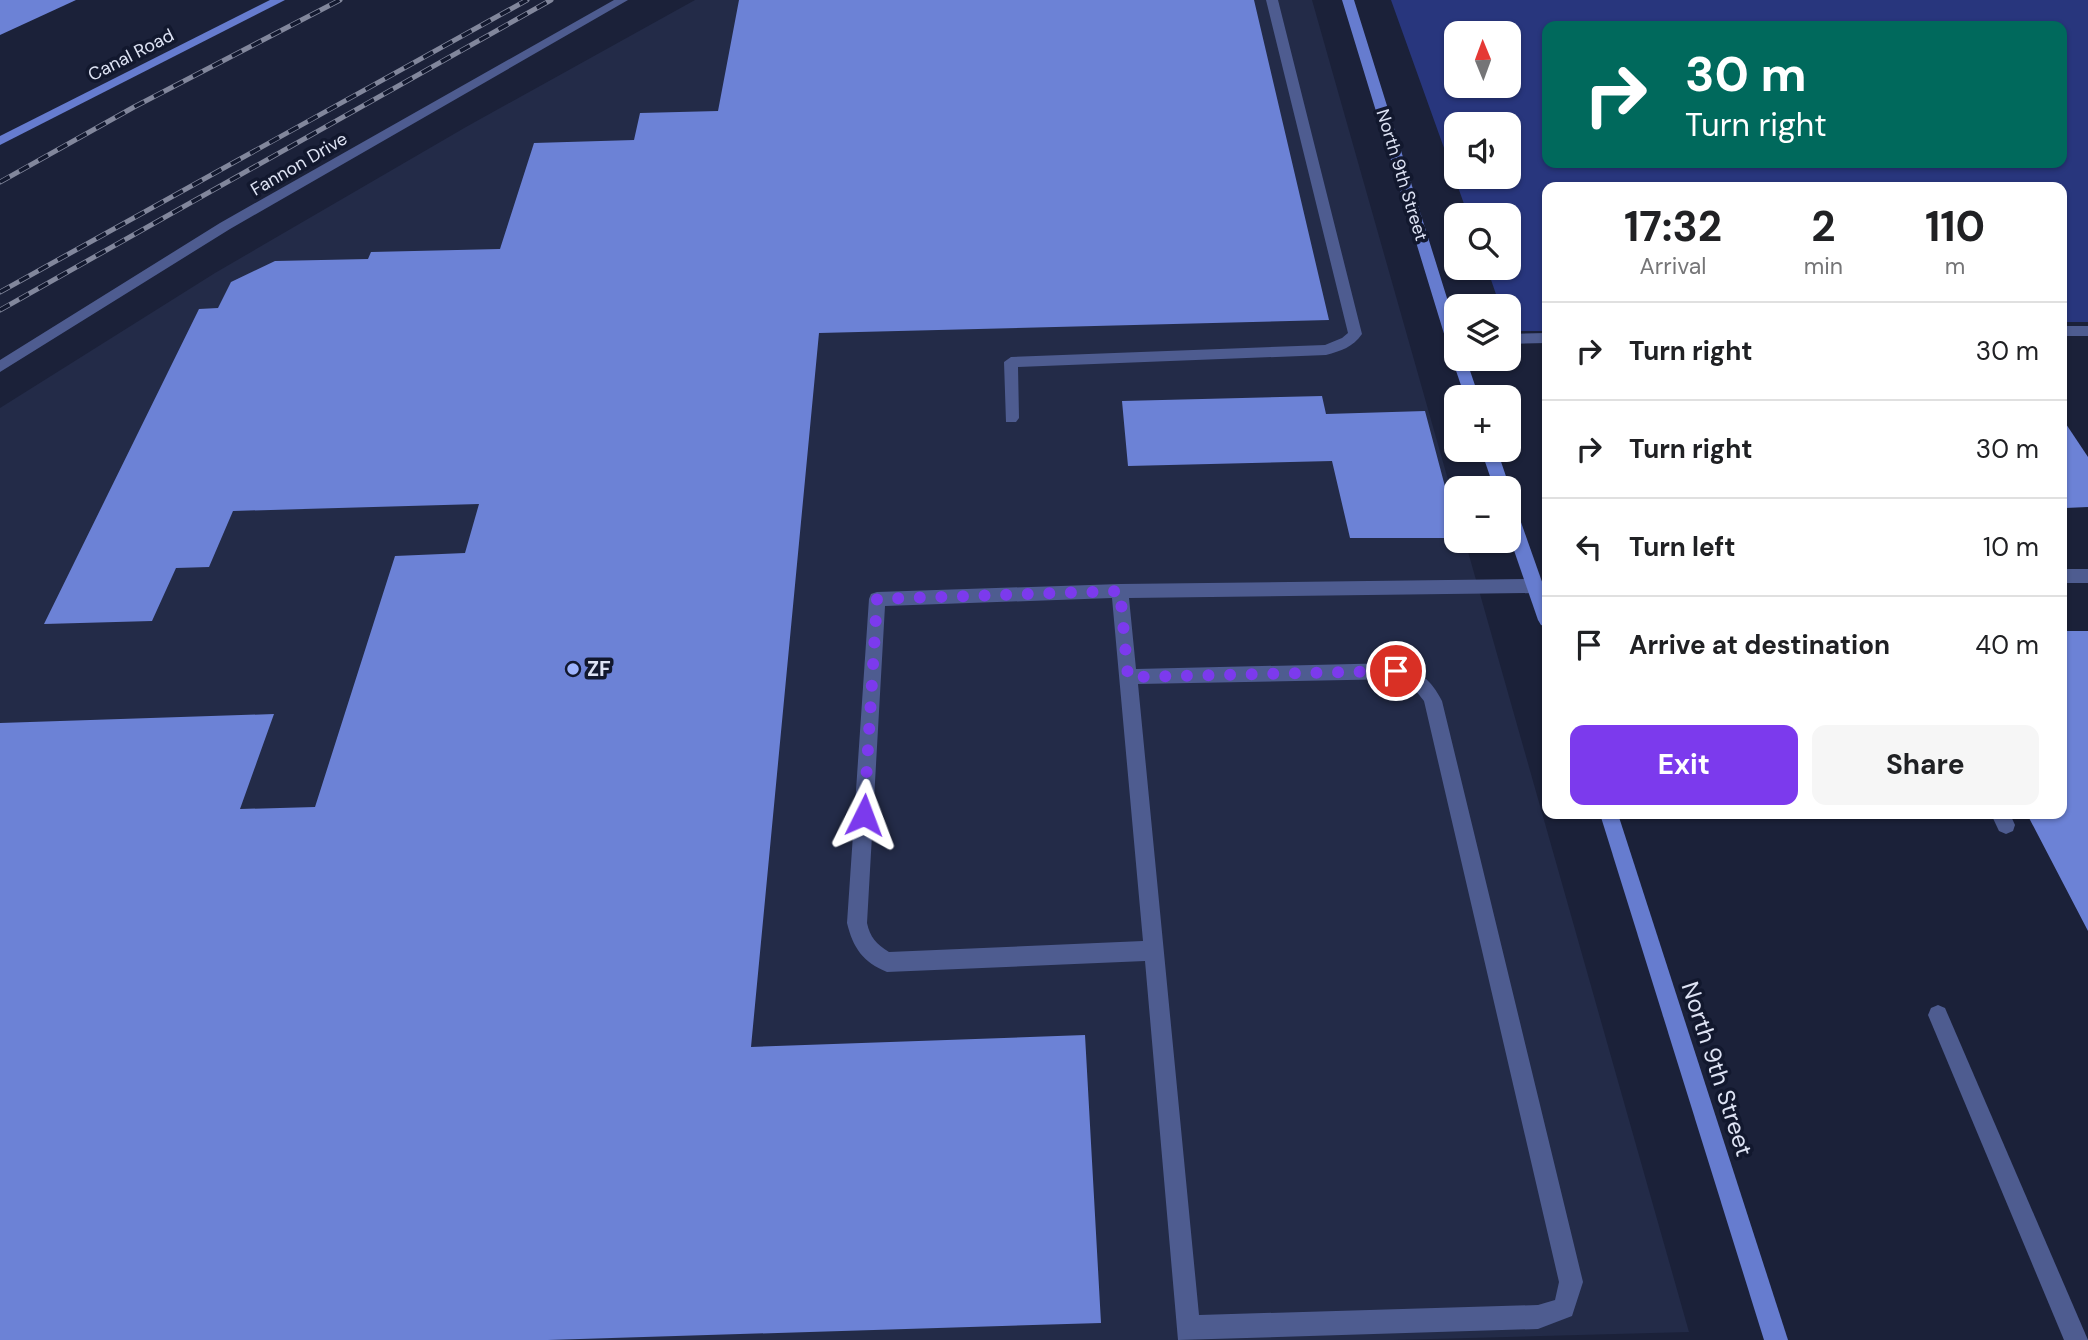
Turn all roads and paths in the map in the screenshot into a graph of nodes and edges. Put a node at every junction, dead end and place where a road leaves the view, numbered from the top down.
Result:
1 (279, 0) edge
2 (622, 0) edge
3 (1272, 0) edge
4 (1348, 0) edge
5 (0, 141) edge
6 (1444, 309) edge
7 (2067, 331) edge
8 (2088, 331) edge
9 (1542, 338) edge
10 (1521, 339) edge
11 (0, 367) edge
12 (1011, 418) dead end
13 (1521, 538) edge
14 (2067, 576) edge
15 (2088, 576) edge
16 (1542, 586) edge
17 (1120, 591) junction
18 (1128, 677) junction
19 (1611, 819) edge
20 (1152, 951) junction
21 (1938, 1015) dead end
22 (1190, 1333) edge
23 (1776, 1340) edge
24 (2076, 1340) edge

1 - 5 main road, Canal Road
2 - 11 street, Fannon Drive
3 - 12 street
4 - 6 main road, North 9th Street
7 - 8 street
9 - 10 street
13 - 16 main road
14 - 15 street
16 - 17 street
17 - 18 street
17 - 20 street
18 - 20 street
18 - 22 street
19 - 23 main road, North 9th Street
20 - 22 street
21 - 24 street

